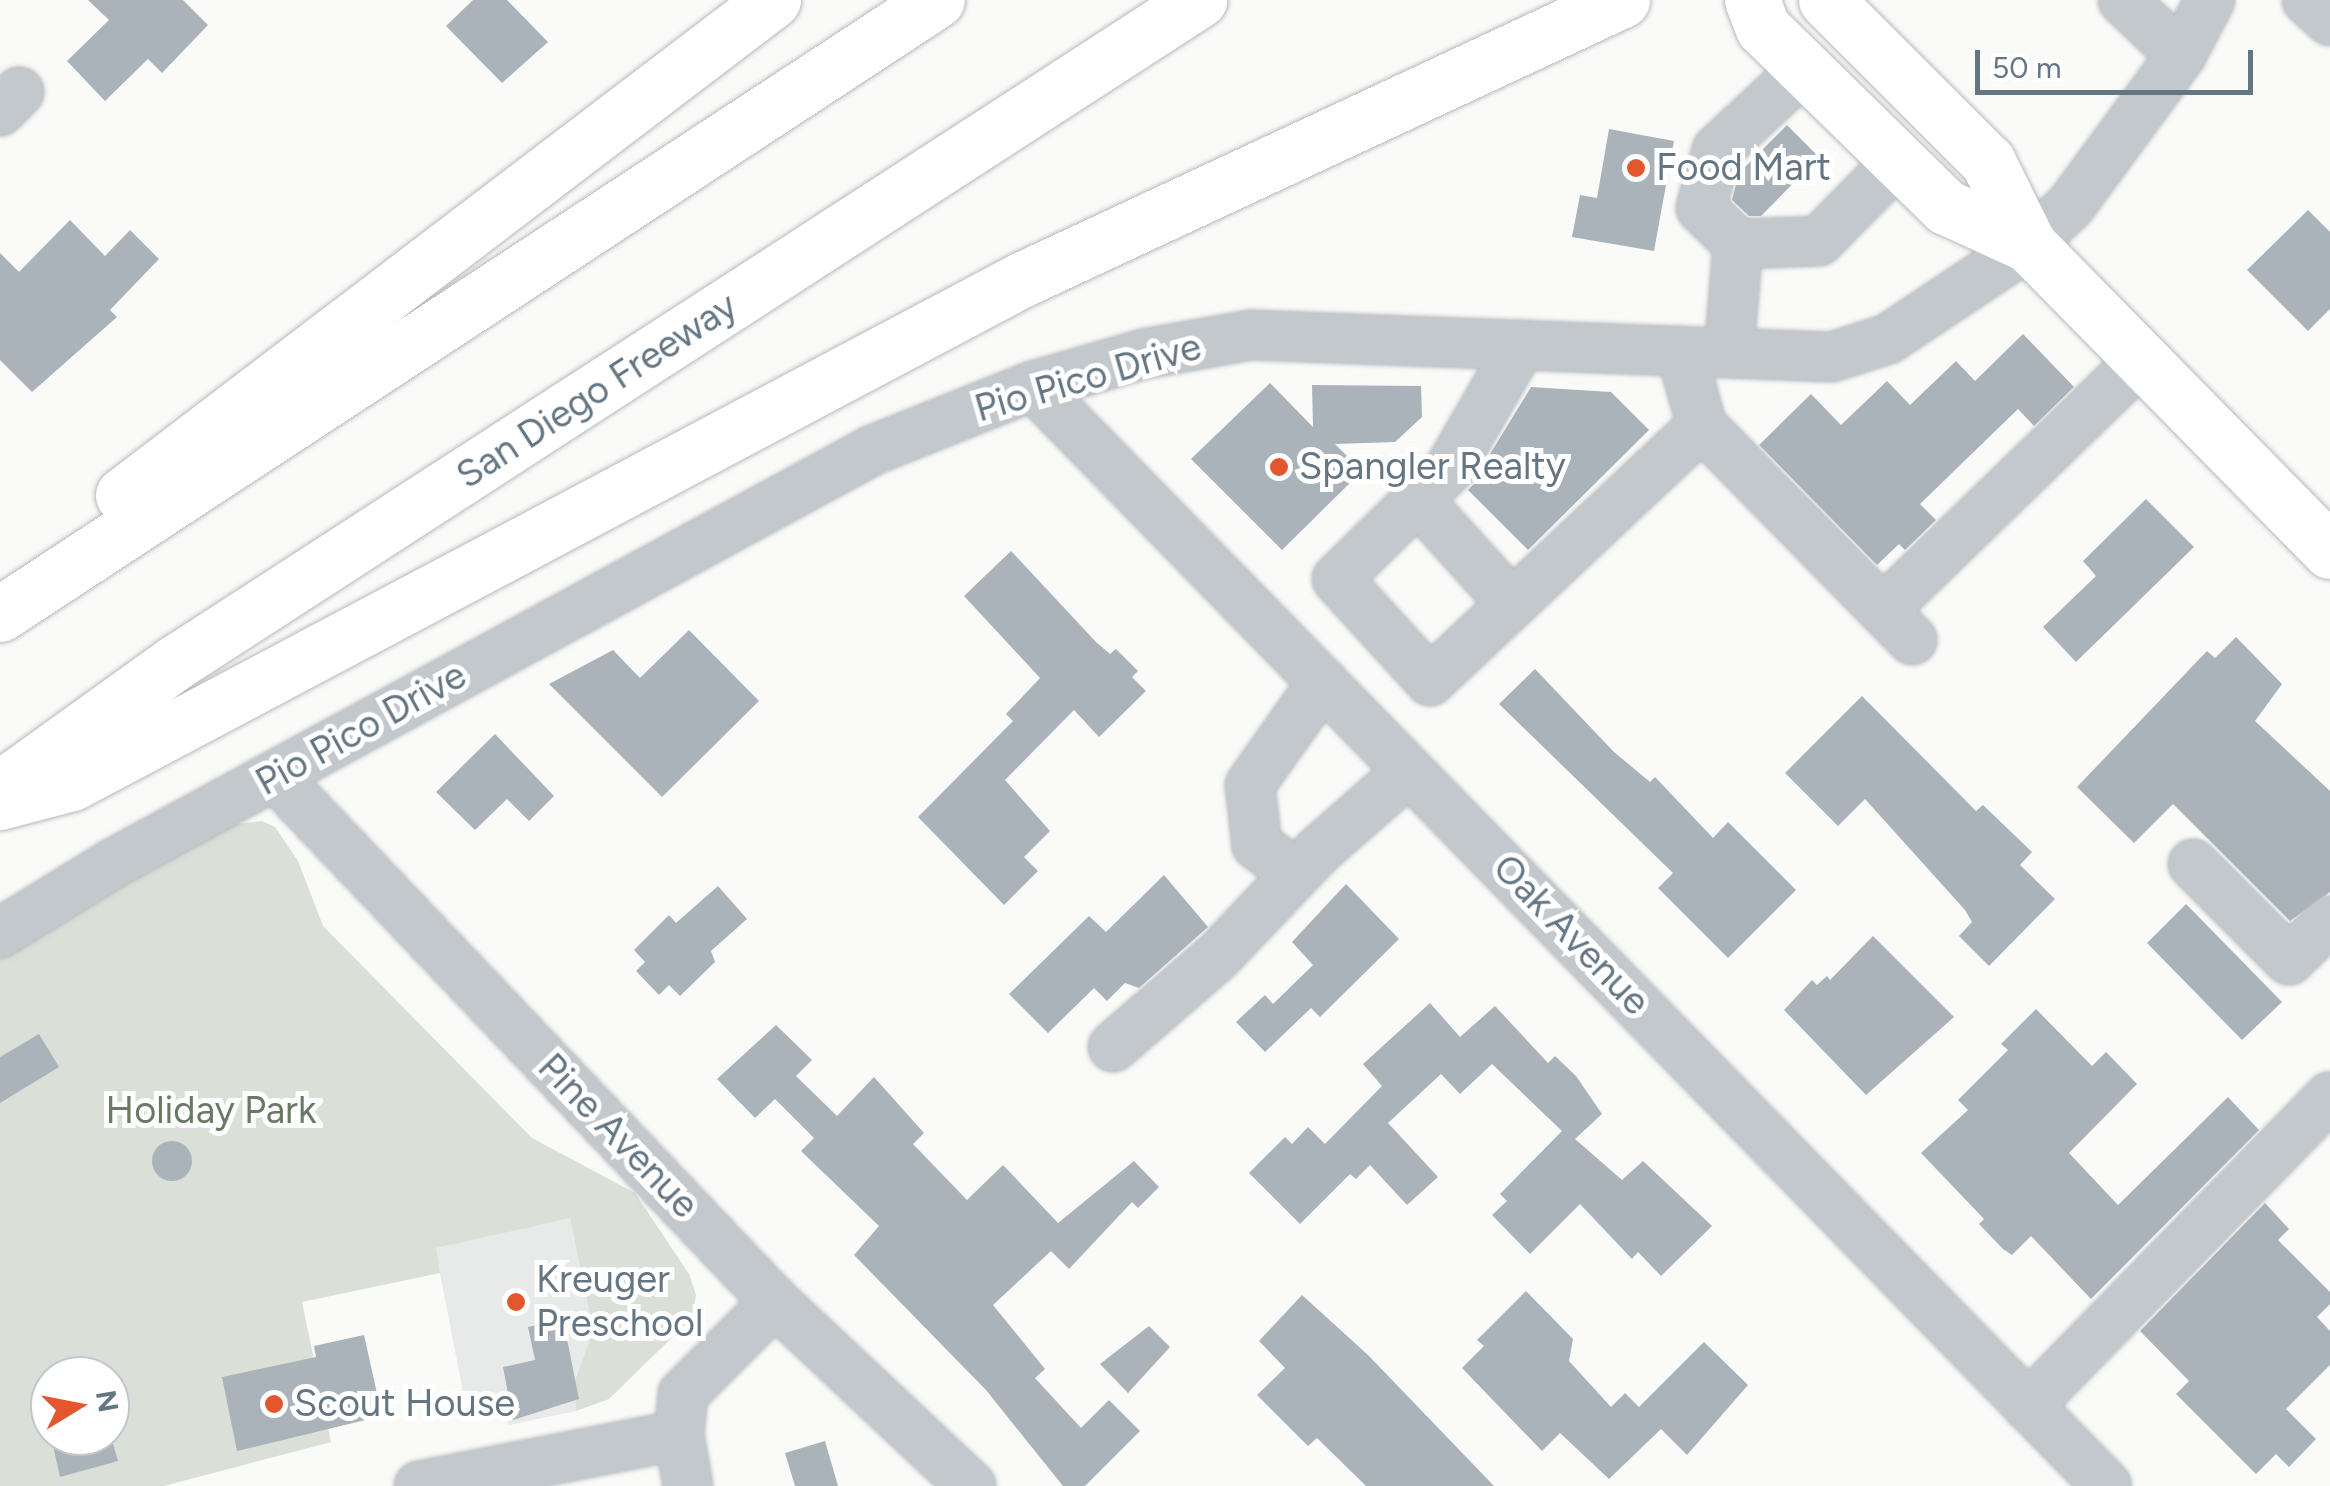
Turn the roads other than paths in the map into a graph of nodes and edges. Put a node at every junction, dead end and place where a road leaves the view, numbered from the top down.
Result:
1 (773, 0) edge
2 (937, 0) edge
3 (1199, 0) edge
4 (1622, 0) edge
5 (1752, 0) edge
6 (1826, 0) edge
7 (2123, 0) edge
8 (2210, 0) edge
9 (2307, 0) edge
10 (2330, 22) edge
11 (2181, 55) junction
12 (1804, 69) junction
13 (1898, 161) junction
14 (1738, 244) junction
15 (2029, 244) junction
16 (1521, 345) junction
17 (1681, 351) junction
18 (1729, 353) junction
19 (2140, 360) junction
20 (1033, 386) junction
21 (1702, 426) junction
22 (1418, 500) junction
23 (2330, 551) edge
24 (0, 590) edge
25 (1512, 604) junction
26 (0, 614) edge
27 (1323, 682) junction
28 (1409, 771) junction
29 (275, 776) junction
30 (0, 788) edge
31 (0, 802) edge
32 (2193, 864) dead end
33 (1296, 874) junction
34 (2330, 922) edge
35 (0, 933) edge
36 (1113, 1047) dead end
37 (2330, 1097) edge
38 (775, 1302) junction
39 (2028, 1406) junction
40 (679, 1434) junction
41 (420, 1486) edge
42 (688, 1486) edge
43 (971, 1486) edge
44 (2107, 1486) edge

1 - 24 main road
2 - 26 main road
3 - 30 main road, San Diego Freeway
4 - 31 main road
5 - 12 main road
6 - 15 main road
7 - 11 street
8 - 11 street, Pio Pico Drive
9 - 10 street
11 - 15 street, Pio Pico Drive
12 - 13 main road
12 - 14 street
13 - 14 street
13 - 15 main road
14 - 18 street
15 - 18 street, Pio Pico Drive
15 - 19 main road
16 - 17 street, Pio Pico Drive
16 - 20 street, Pio Pico Drive
16 - 22 street
17 - 18 street, Pio Pico Drive
17 - 21 street
19 - 21 street
19 - 23 main road
20 - 27 street, Oak Avenue
20 - 29 street, Pio Pico Drive
21 - 25 street
22 - 25 street
22 - 25 street
27 - 28 street, Oak Avenue
27 - 33 street
28 - 33 street
28 - 39 street, Oak Avenue
29 - 35 street, Pio Pico Drive
29 - 38 street, Pine Avenue
32 - 34 street
33 - 36 street
37 - 39 street
38 - 40 street
38 - 43 street, Pine Avenue
39 - 44 street, Oak Avenue
40 - 41 street
40 - 42 street

